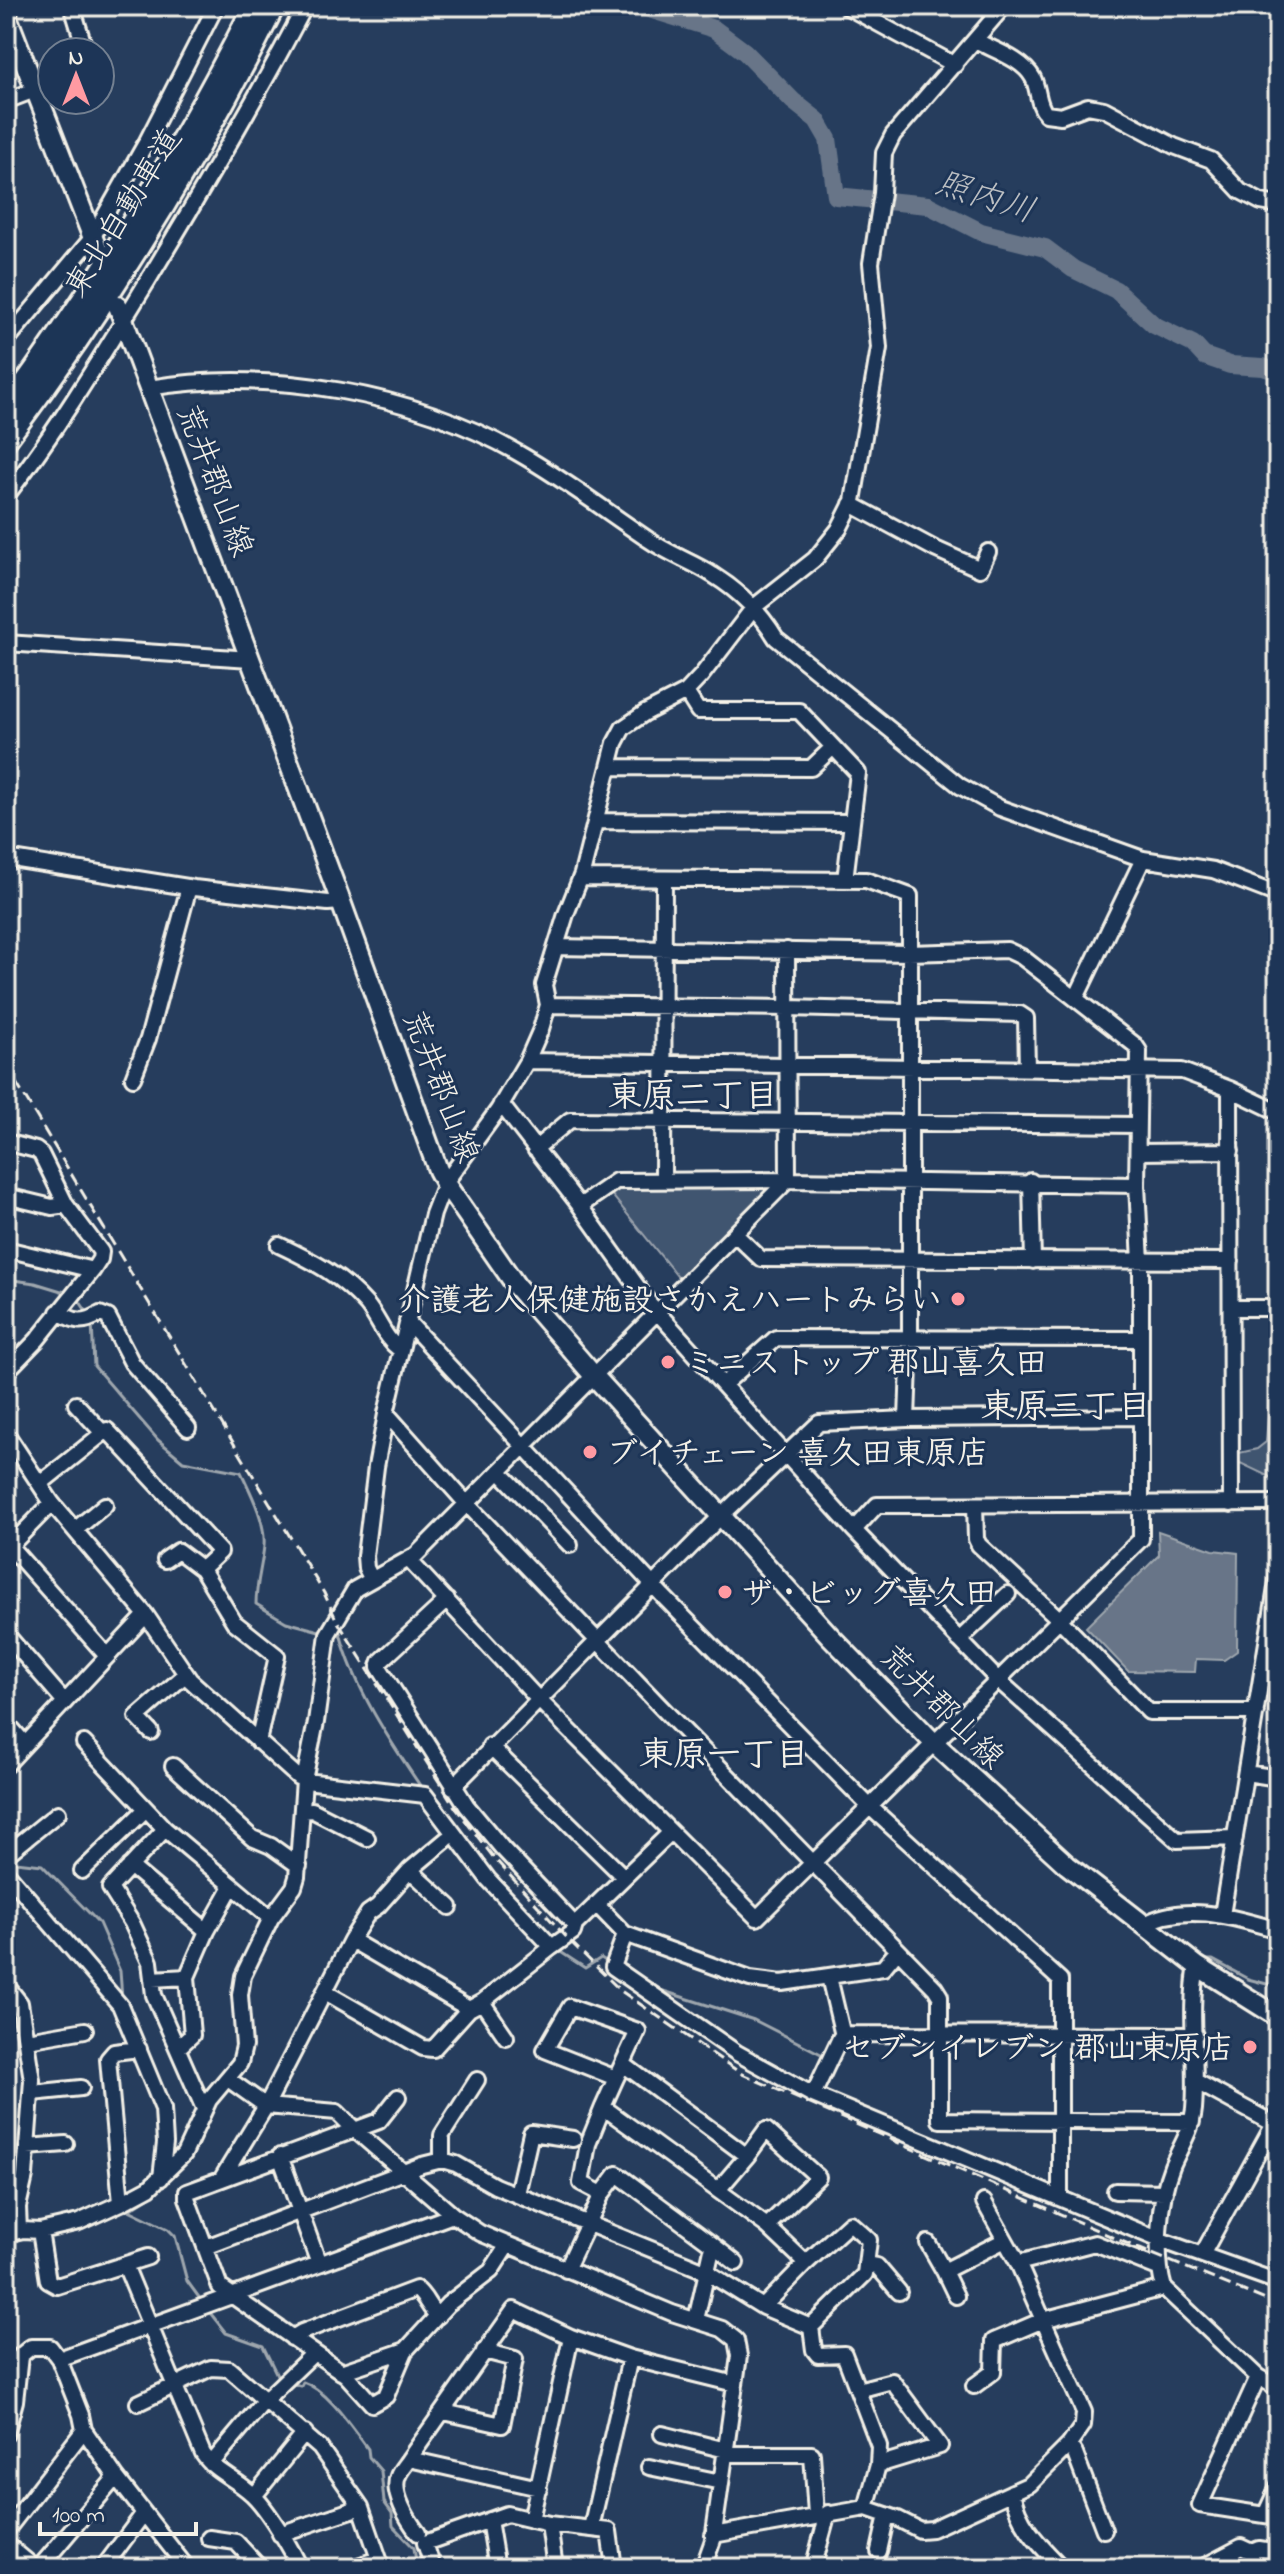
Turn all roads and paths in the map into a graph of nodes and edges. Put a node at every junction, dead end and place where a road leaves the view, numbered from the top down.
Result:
1 (72, 6) edge
2 (216, 6) edge
3 (254, 6) edge
4 (274, 6) edge
5 (305, 6) edge
6 (846, 6) edge
7 (1004, 6) edge
8 (6, 14) edge
9 (81, 36) edge
10 (975, 40) junction
11 (955, 65) junction
12 (35, 90) junction
13 (6, 101) edge
14 (1278, 205) edge
15 (95, 244) junction
16 (121, 313) junction
17 (6, 341) edge
18 (149, 388) junction
19 (6, 410) edge
20 (6, 440) edge
21 (6, 496) edge
22 (851, 504) junction
23 (988, 552) dead end
24 (754, 607) junction
25 (6, 643) edge
26 (251, 659) junction
27 (686, 692) junction
28 (833, 747) junction
29 (610, 767) junction
30 (596, 821) junction
31 (852, 822) junction
32 (6, 858) edge
33 (1143, 859) junction
34 (581, 878) junction
35 (664, 879) junction
36 (845, 880) junction
37 (189, 887) junction
38 (1278, 895) edge
39 (341, 902) junction
40 (556, 947) junction
41 (664, 948) junction
42 (787, 950) junction
43 (909, 953) junction
44 (1076, 998) junction
45 (548, 1005) junction
46 (665, 1006) junction
47 (788, 1008) junction
48 (909, 1011) junction
49 (527, 1061) junction
50 (663, 1064) junction
51 (787, 1064) junction
52 (908, 1067) junction
53 (1027, 1069) junction
54 (1138, 1070) junction
55 (133, 1078) dead end
56 (1230, 1089) junction
57 (501, 1104) junction
58 (1278, 1112) edge
59 (664, 1121) junction
60 (787, 1122) junction
61 (909, 1122) junction
62 (1138, 1125) junction
63 (6, 1142) edge
64 (535, 1149) junction
65 (1231, 1151) junction
66 (1138, 1152) junction
67 (788, 1180) junction
68 (663, 1181) junction
69 (909, 1181) junction
70 (1031, 1181) junction
71 (445, 1183) junction
72 (1137, 1185) junction
73 (6, 1196) edge
74 (66, 1205) junction
75 (580, 1206) junction
76 (736, 1235) junction
77 (279, 1245) dead end
78 (6, 1249) edge
79 (909, 1260) junction
80 (1033, 1261) junction
81 (1231, 1261) junction
82 (1141, 1262) junction
83 (93, 1270) junction
84 (1231, 1308) junction
85 (1278, 1308) edge
86 (58, 1312) junction
87 (658, 1313) junction
88 (407, 1321) junction
89 (910, 1338) junction
90 (1141, 1339) junction
91 (400, 1350) junction
92 (6, 1372) edge
93 (595, 1377) junction
94 (723, 1385) junction
95 (76, 1404) dead end
96 (386, 1413) junction
97 (1141, 1417) junction
98 (907, 1419) junction
99 (188, 1428) dead end
100 (6, 1433) edge
101 (103, 1433) junction
102 (524, 1446) junction
103 (786, 1454) junction
104 (499, 1471) junction
105 (41, 1483) junction
106 (52, 1503) junction
107 (1278, 1503) edge
108 (467, 1504) junction
109 (1140, 1504) junction
110 (1231, 1504) junction
111 (105, 1505) dead end
112 (975, 1505) junction
113 (721, 1516) junction
114 (75, 1530) junction
115 (854, 1530) junction
116 (570, 1545) dead end
117 (7, 1546) edge
118 (165, 1560) dead end
119 (409, 1560) junction
120 (202, 1569) junction
121 (371, 1578) junction
122 (654, 1586) junction
123 (1277, 1587) edge
124 (1008, 1594) dead end
125 (447, 1600) junction
126 (146, 1615) junction
127 (1059, 1619) junction
128 (6, 1634) edge
129 (598, 1640) junction
130 (959, 1640) junction
131 (107, 1656) junction
132 (185, 1675) junction
133 (997, 1679) junction
134 (538, 1699) junction
135 (65, 1702) junction
136 (1256, 1712) junction
137 (6, 1722) edge
138 (151, 1732) dead end
139 (258, 1742) junction
140 (84, 1743) dead end
141 (934, 1743) junction
142 (25, 1744) junction
143 (490, 1746) junction
144 (6, 1765) edge
145 (173, 1766) dead end
146 (1246, 1773) junction
147 (1278, 1778) edge
148 (304, 1780) junction
149 (453, 1787) junction
150 (870, 1807) junction
151 (146, 1809) junction
152 (302, 1811) junction
153 (58, 1813) dead end
154 (165, 1829) junction
155 (671, 1832) junction
156 (367, 1838) dead end
157 (1235, 1838) junction
158 (447, 1839) dead end
159 (7, 1851) edge
160 (814, 1864) junction
161 (130, 1866) junction
162 (299, 1866) junction
163 (410, 1870) junction
164 (82, 1871) dead end
165 (6, 1872) edge
166 (624, 1877) junction
167 (232, 1886) junction
168 (596, 1904) junction
169 (450, 1907) dead end
170 (1222, 1915) junction
171 (271, 1918) junction
172 (575, 1925) junction
173 (1143, 1925) junction
174 (1278, 1930) edge
175 (207, 1931) junction
176 (625, 1934) junction
177 (351, 1940) junction
178 (552, 1947) junction
179 (898, 1950) junction
180 (1197, 1966) junction
181 (187, 1977) junction
182 (829, 1977) junction
183 (152, 1979) junction
184 (6, 1985) edge
185 (325, 1992) junction
186 (476, 2006) junction
187 (1278, 2017) edge
188 (85, 2030) dead end
189 (1061, 2034) junction
190 (939, 2035) junction
191 (1195, 2035) junction
192 (843, 2036) junction
193 (506, 2037) dead end
194 (27, 2040) junction
195 (179, 2047) junction
196 (139, 2049) junction
197 (619, 2071) junction
198 (228, 2079) junction
199 (477, 2080) dead end
200 (1195, 2081) junction
201 (81, 2088) dead end
202 (32, 2093) junction
203 (813, 2095) junction
204 (398, 2097) dead end
205 (266, 2106) junction
206 (603, 2107) junction
207 (204, 2109) junction
208 (1061, 2122) junction
209 (1192, 2122) junction
210 (355, 2130) junction
211 (573, 2139) dead end
212 (66, 2144) dead end
213 (27, 2147) junction
214 (280, 2156) junction
215 (747, 2156) junction
216 (442, 2160) junction
217 (406, 2172) junction
218 (161, 2178) junction
219 (222, 2179) junction
220 (718, 2190) junction
221 (1115, 2191) dead end
222 (1165, 2192) junction
223 (517, 2194) junction
224 (602, 2194) junction
225 (1060, 2197) junction
226 (984, 2202) dead end
227 (121, 2203) junction
228 (301, 2211) junction
229 (453, 2215) junction
230 (590, 2223) junction
231 (767, 2226) junction
232 (40, 2231) junction
233 (12, 2232) edge
234 (1005, 2240) junction
235 (1160, 2240) junction
236 (928, 2243) dead end
237 (713, 2245) junction
238 (507, 2246) junction
239 (206, 2247) junction
240 (1203, 2253) junction
241 (148, 2257) dead end
242 (736, 2263) dead end
243 (806, 2263) junction
244 (1018, 2263) junction
245 (319, 2264) junction
246 (866, 2264) junction
247 (125, 2265) junction
248 (1158, 2268) junction
249 (566, 2270) junction
250 (705, 2271) junction
251 (944, 2271) junction
252 (1278, 2282) edge
253 (1164, 2288) junction
254 (899, 2292) dead end
255 (235, 2296) junction
256 (956, 2296) dead end
257 (763, 2307) junction
258 (438, 2316) junction
259 (696, 2320) junction
260 (1043, 2320) junction
261 (149, 2327) junction
262 (811, 2327) junction
263 (571, 2337) junction
264 (292, 2338) junction
265 (406, 2350) junction
266 (484, 2351) junction
267 (314, 2353) junction
268 (630, 2358) junction
269 (59, 2359) junction
270 (341, 2372) junction
271 (1258, 2377) junction
272 (735, 2384) junction
273 (173, 2386) junction
274 (974, 2386) dead end
275 (1278, 2388) edge
276 (858, 2390) junction
277 (265, 2400) junction
278 (138, 2403) dead end
279 (444, 2412) junction
280 (84, 2430) junction
281 (305, 2433) junction
282 (6, 2434) edge
283 (662, 2434) dead end
284 (1069, 2445) junction
285 (726, 2452) junction
286 (409, 2459) junction
287 (211, 2464) junction
288 (878, 2465) junction
289 (649, 2467) dead end
290 (116, 2477) junction
291 (721, 2482) junction
292 (1278, 2487) edge
293 (539, 2488) junction
294 (1012, 2492) junction
295 (254, 2496) junction
296 (361, 2507) junction
297 (866, 2508) junction
298 (144, 2513) junction
299 (822, 2514) junction
300 (887, 2515) junction
301 (1272, 2516) edge
302 (489, 2520) junction
303 (531, 2520) junction
304 (549, 2524) junction
305 (591, 2528) junction
306 (1104, 2530) dead end
307 (6, 2531) edge
308 (418, 2533) dead end
309 (280, 2534) junction
310 (713, 2535) junction
311 (209, 2538) dead end
312 (6, 2544) edge
313 (879, 2551) dead end
314 (1252, 2552) junction
315 (1278, 2552) edge
316 (381, 2563) edge
317 (178, 2564) edge
318 (37, 2568) edge
319 (103, 2568) edge
320 (260, 2568) edge
321 (300, 2568) edge
322 (352, 2568) edge
323 (433, 2568) edge
324 (497, 2568) edge
325 (555, 2568) edge
326 (614, 2568) edge
327 (703, 2568) edge
328 (814, 2568) edge
329 (1061, 2568) edge
330 (1201, 2568) edge
331 (1253, 2568) edge

1 - 9 street
2 - 15 street
3 - 19 highway, 東北自動車道
4 - 20 highway, 東北自動車道
5 - 16 street
6 - 11 street
7 - 10 street
8 - 12 main road
10 - 11 street
10 - 14 street
11 - 22 street
12 - 13 street
12 - 15 main road
15 - 17 street
16 - 18 main road, 荒井郡山線
16 - 21 street
18 - 24 street
18 - 26 main road, 荒井郡山線
22 - 23 street
22 - 24 street
24 - 27 street
24 - 33 street
25 - 26 street
26 - 39 main road, 荒井郡山線
27 - 28 street
27 - 29 street
28 - 29 street
28 - 31 street
29 - 30 street
30 - 31 street
30 - 34 street
31 - 36 street
32 - 37 street
33 - 38 street
33 - 44 street
34 - 35 street
34 - 40 street
35 - 36 street
35 - 41 street
36 - 43 street
37 - 39 street
37 - 55 street
39 - 71 main road, 荒井郡山線
40 - 41 street
40 - 45 street
41 - 42 street
41 - 46 street
42 - 43 street
42 - 47 street
43 - 44 street
43 - 48 street
44 - 54 street
45 - 46 street
45 - 49 street
46 - 47 street
46 - 50 street
47 - 48 street
47 - 51 street
48 - 52 street
48 - 53 street
49 - 50 street
49 - 57 street
50 - 51 street
50 - 59 street
51 - 52 street
51 - 60 street
52 - 53 street
52 - 61 street
53 - 54 street
54 - 56 street
54 - 62 street
56 - 58 street
56 - 65 street
57 - 64 street
57 - 71 street
59 - 60 street
59 - 64 street
59 - 68 street
60 - 61 street
60 - 67 street
61 - 62 street
61 - 69 street
62 - 66 street
63 - 74 street
64 - 75 street
65 - 66 street
65 - 81 street
66 - 72 street
67 - 68 street
67 - 69 street
67 - 76 street
68 - 75 street
69 - 70 street
69 - 79 street
70 - 72 street
70 - 80 street
71 - 88 street
71 - 93 main road, 荒井郡山線
72 - 82 street
73 - 74 street
74 - 83 street
75 - 87 street
76 - 79 street
76 - 87 street
77 - 91 street
78 - 83 street
79 - 80 street
79 - 89 street
80 - 82 street
81 - 82 street
81 - 84 street
82 - 90 street
83 - 86 street
84 - 85 street
84 - 110 street
86 - 92 street
86 - 99 street
87 - 93 street
87 - 94 street
88 - 91 street
88 - 102 street
89 - 90 street
89 - 94 street
89 - 98 street
90 - 97 street
91 - 96 street
93 - 102 street
93 - 113 main road, 荒井郡山線
94 - 103 street
95 - 101 street
96 - 108 street
96 - 121 street
97 - 98 street
97 - 109 street
98 - 103 street
100 - 105 street
101 - 105 street
101 - 120 street
102 - 104 street
102 - 122 street
103 - 113 street
103 - 115 street
104 - 108 street
104 - 116 street
105 - 106 street
106 - 114 street
106 - 117 street
107 - 110 street
108 - 119 street
108 - 129 street
109 - 110 street
109 - 112 street
109 - 127 street
111 - 114 street
112 - 115 street
112 - 127 street
113 - 122 street
113 - 141 main road, 荒井郡山線
114 - 126 street
115 - 130 street
117 - 131 street
118 - 120 street
119 - 121 street
119 - 125 street
120 - 139 street
121 - 148 street
122 - 129 street
122 - 150 street
123 - 136 street
124 - 130 street
125 - 134 street
125 - 149 street
126 - 131 street
126 - 132 street
127 - 133 street
127 - 136 street
128 - 135 street
129 - 134 street
129 - 160 street
130 - 133 street
131 - 135 street
132 - 138 street
132 - 139 street
133 - 141 street
133 - 157 street
134 - 143 street
134 - 155 street
135 - 142 street
136 - 146 street
137 - 142 street
139 - 148 street
140 - 151 street
141 - 150 street
141 - 173 main road, 荒井郡山線
142 - 144 street
143 - 149 street
143 - 166 street
145 - 162 street
146 - 147 street
146 - 157 street
148 - 152 street
148 - 178 street
149 - 172 street
150 - 160 street
150 - 189 street
151 - 154 street
151 - 164 street
152 - 156 street
152 - 162 street
153 - 159 street
154 - 161 street
154 - 167 street
155 - 160 street
155 - 166 street
157 - 170 street
158 - 163 street
160 - 179 street
161 - 175 street
161 - 183 street
162 - 171 street
163 - 169 street
163 - 177 street
165 - 196 street
166 - 168 street
167 - 171 street
167 - 175 street
168 - 172 street
168 - 176 street
170 - 173 street
170 - 174 street
171 - 198 street
172 - 178 street
173 - 180 main road, 荒井郡山線
175 - 181 street
176 - 182 street
176 - 203 street
177 - 185 street
177 - 186 street
178 - 186 street
179 - 182 street
179 - 190 street
180 - 187 main road, 荒井郡山線
180 - 191 street
181 - 183 street
181 - 195 street
182 - 192 street
183 - 195 street
184 - 194 street
185 - 186 street
185 - 205 street
186 - 193 street
188 - 194 street
189 - 190 street
189 - 191 street
189 - 208 street
190 - 192 street
190 - 208 street
191 - 200 street
192 - 203 street
194 - 202 street
195 - 207 street
196 - 218 street
196 - 227 street
197 - 197 street
197 - 206 street
197 - 215 street
198 - 205 street
198 - 207 street
199 - 216 street
200 - 209 street
200 - 240 street
201 - 202 street
202 - 213 street
203 - 225 street
204 - 210 street
205 - 210 street
205 - 219 street
206 - 220 street
206 - 224 street
207 - 218 street
208 - 209 street
208 - 225 street
209 - 222 street
210 - 214 street
210 - 217 street
211 - 223 street
212 - 213 street
213 - 233 street
214 - 219 street
214 - 228 street
215 - 220 street
215 - 231 street
216 - 217 street
216 - 223 street
217 - 228 street
217 - 229 street
218 - 227 street
219 - 239 street
220 - 231 street
221 - 222 street
222 - 235 street
223 - 230 street
224 - 230 street
224 - 237 street
225 - 235 street
226 - 234 street
227 - 232 street
228 - 239 street
228 - 245 street
229 - 238 street
229 - 245 street
230 - 249 street
230 - 250 street
231 - 243 street
232 - 233 street
232 - 247 street
234 - 244 street
234 - 251 street
235 - 240 street
235 - 248 street
236 - 251 street
237 - 242 street
237 - 250 street
238 - 249 street
238 - 258 street
239 - 255 street
240 - 252 street
241 - 247 street
243 - 246 street
243 - 257 street
244 - 248 street
244 - 260 street
245 - 255 street
246 - 254 street
246 - 262 street
247 - 261 street
248 - 253 street
249 - 259 street
250 - 257 street
250 - 259 street
251 - 256 street
253 - 260 street
253 - 271 street
255 - 261 street
255 - 264 street
257 - 262 street
258 - 264 street
258 - 265 street
259 - 272 street
260 - 274 street
260 - 284 street
261 - 269 street
261 - 273 street
262 - 276 street
263 - 266 street
263 - 268 street
263 - 293 street
264 - 267 street
265 - 270 street
265 - 270 street
266 - 279 street
266 - 279 street
267 - 270 street
267 - 277 street
268 - 272 street
268 - 305 street
269 - 280 street
269 - 282 street
271 - 275 street
271 - 301 street
272 - 285 street
273 - 277 street
273 - 278 street
273 - 287 street
276 - 288 street
276 - 288 street
277 - 281 street
277 - 287 street
279 - 286 street
280 - 290 street
280 - 307 street
281 - 295 street
281 - 296 street
283 - 285 street
284 - 294 street
284 - 306 street
285 - 291 street
285 - 299 street
286 - 293 street
286 - 308 street
287 - 295 street
288 - 297 street
289 - 291 street
290 - 298 street
290 - 318 street
291 - 310 street
292 - 301 street
293 - 303 street
294 - 300 street
294 - 329 street
295 - 309 street
296 - 309 street
296 - 316 street
297 - 299 street
297 - 300 street
298 - 317 street
298 - 319 street
299 - 310 street
299 - 328 street
300 - 313 street
302 - 303 street
302 - 323 street
302 - 324 street
303 - 304 street
304 - 305 street
304 - 325 street
305 - 326 street
309 - 321 street
310 - 327 street
311 - 320 street
312 - 318 street
314 - 315 street
314 - 330 street
314 - 331 street
316 - 322 street

